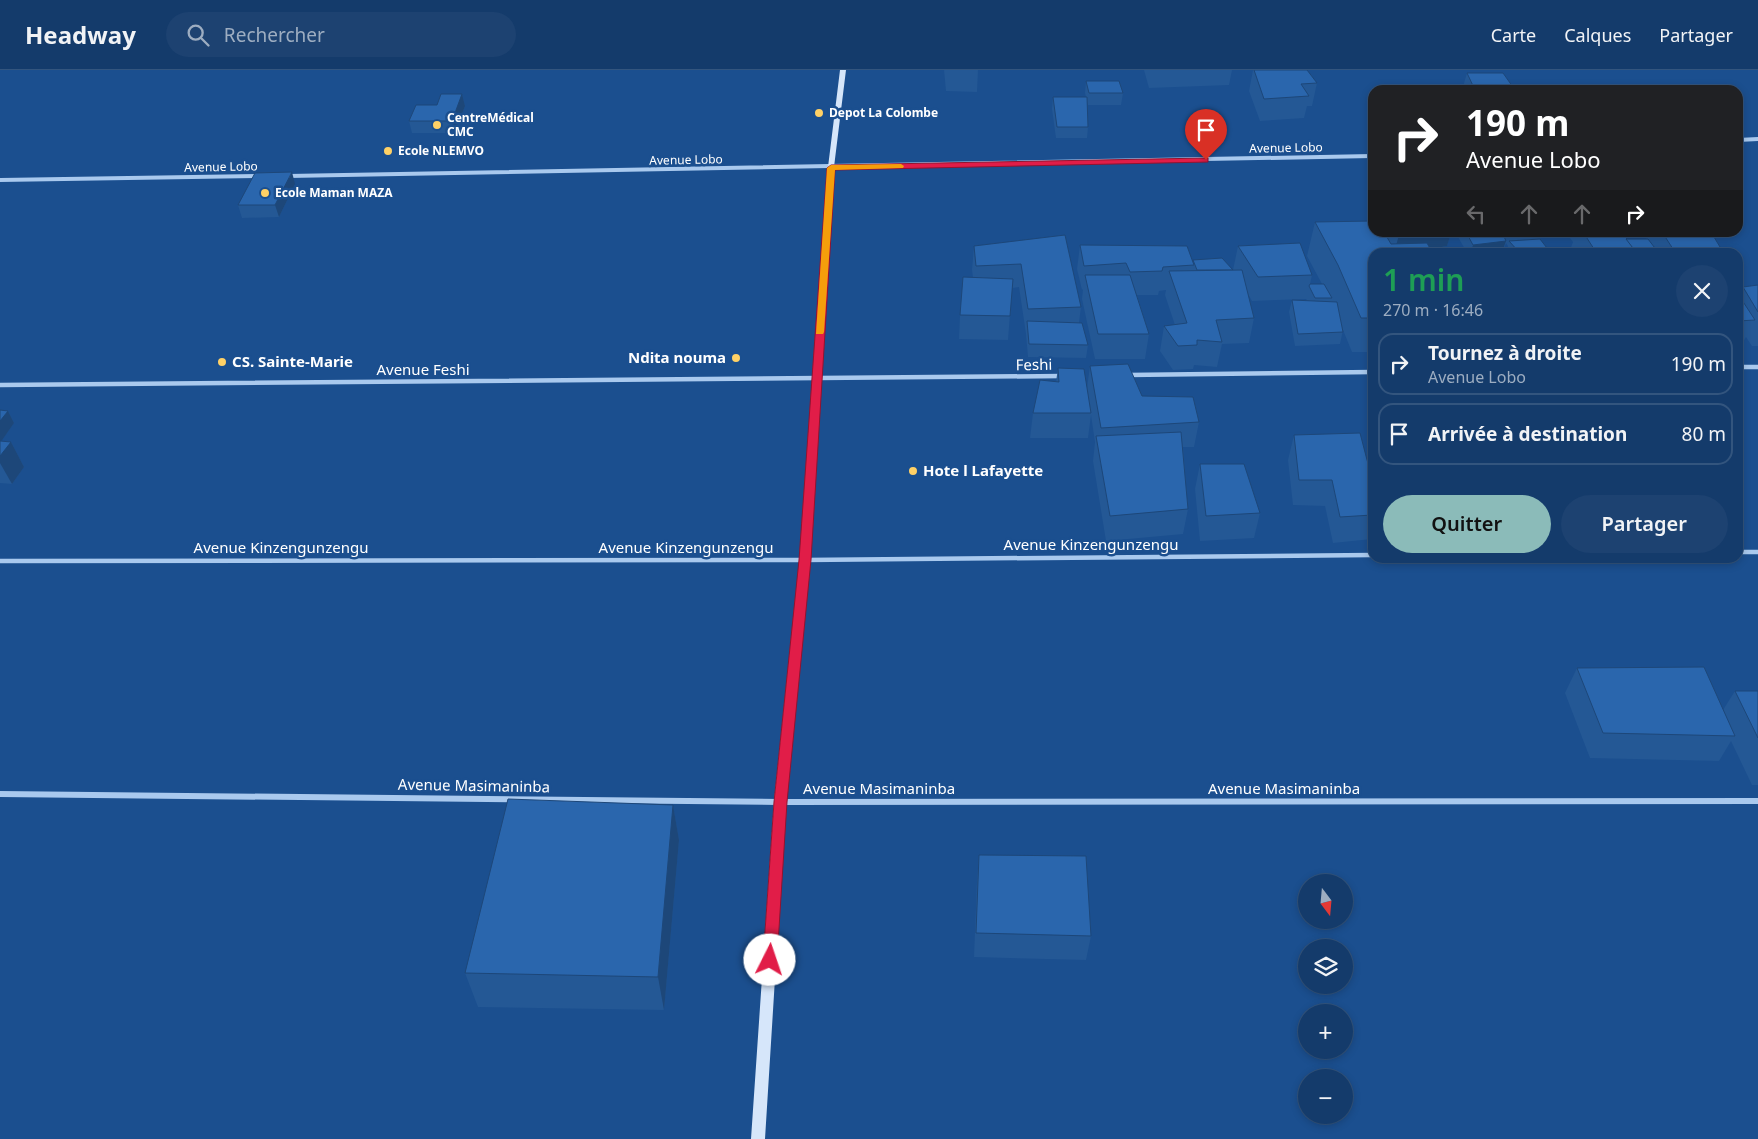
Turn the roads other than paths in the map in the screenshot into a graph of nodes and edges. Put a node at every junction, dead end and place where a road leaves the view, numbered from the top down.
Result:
1 (843, 70) edge
2 (1758, 138) edge
3 (1743, 140) edge
4 (1368, 156) edge
5 (831, 168) junction
6 (267, 176) edge
7 (287, 176) edge
8 (0, 180) edge
9 (1758, 367) edge
10 (1743, 368) edge
11 (1368, 372) edge
12 (1124, 375) edge
13 (1064, 376) edge
14 (816, 379) junction
15 (0, 385) edge
16 (1743, 552) edge
17 (1758, 552) edge
18 (1368, 555) edge
19 (0, 560) edge
20 (805, 560) junction
21 (0, 794) edge
22 (1758, 801) edge
23 (780, 802) junction
24 (758, 1139) edge

1 - 5 main road
2 - 3 street
4 - 5 street, Avenue Lobo
5 - 7 street, Avenue Lobo
5 - 14 main road
6 - 8 street, Avenue Lobo
9 - 10 street
11 - 12 street
13 - 14 street, Feshi
14 - 15 street, Avenue Feshi
14 - 20 main road
16 - 17 street
18 - 20 street, Avenue Kinzengunzengu
19 - 20 street, Avenue Kinzengunzengu
20 - 23 main road
21 - 23 street, Avenue Masimaninba
22 - 23 street, Avenue Masimaninba
23 - 24 main road

